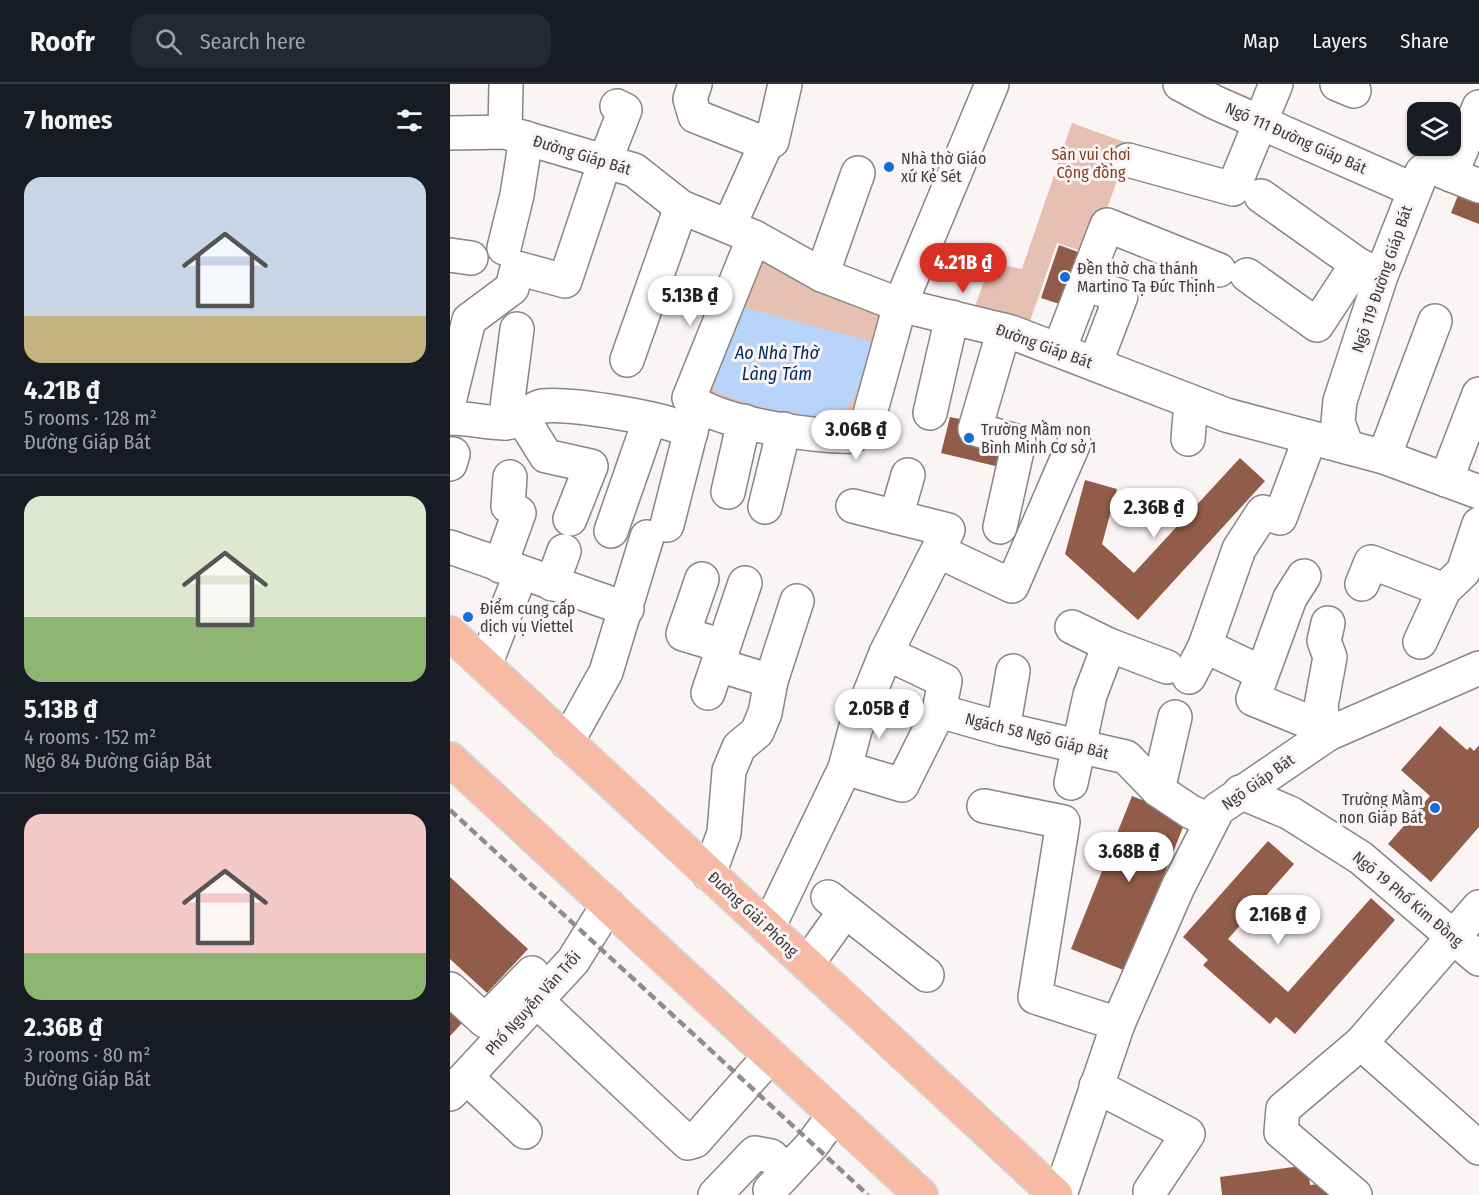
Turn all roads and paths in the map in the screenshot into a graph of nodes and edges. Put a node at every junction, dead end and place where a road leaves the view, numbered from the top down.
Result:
1 (506, 84) edge
2 (695, 84) edge
3 (785, 84) edge
4 (992, 84) edge
5 (1180, 84) edge
6 (1276, 84) edge
7 (617, 106) dead end
8 (1479, 107) edge
9 (1259, 122) junction
10 (450, 133) edge
11 (515, 135) junction
12 (766, 144) junction
13 (1128, 160) dead end
14 (605, 161) junction
15 (858, 173) dead end
16 (1465, 180) edge
17 (1414, 190) junction
18 (1261, 196) dead end
19 (681, 207) junction
20 (741, 231) junction
21 (504, 248) dead end
22 (1369, 270) junction
23 (822, 275) junction
24 (1084, 284) junction
25 (900, 305) junction
26 (952, 317) junction
27 (1435, 321) dead end
28 (517, 330) dead end
29 (1004, 330) junction
30 (1059, 350) junction
31 (627, 360) dead end
32 (1095, 364) junction
33 (450, 398) edge
34 (1191, 402) junction
35 (1476, 412) edge
36 (930, 413) dead end
37 (450, 418) edge
38 (650, 419) junction
39 (694, 419) junction
40 (514, 421) junction
41 (744, 421) junction
42 (784, 429) junction
43 (1310, 438) junction
44 (1188, 439) dead end
45 (1074, 443) dead end
46 (1347, 447) junction
47 (1384, 457) junction
48 (908, 475) dead end
49 (510, 477) dead end
50 (1446, 480) junction
51 (728, 492) dead end
52 (1479, 492) edge
53 (853, 506) dead end
54 (765, 507) dead end
55 (896, 517) junction
56 (570, 519) dead end
57 (1479, 524) edge
58 (1000, 527) dead end
59 (611, 531) dead end
60 (943, 541) junction
61 (450, 547) edge
62 (564, 551) dead end
63 (510, 570) junction
64 (1304, 576) dead end
65 (702, 579) dead end
66 (745, 583) dead end
67 (552, 584) junction
68 (1362, 584) dead end
69 (1444, 590) junction
70 (797, 601) dead end
71 (627, 609) junction
72 (1328, 623) dead end
73 (1072, 627) dead end
74 (450, 633) edge
75 (1420, 642) dead end
76 (1110, 645) junction
77 (1206, 646) junction
78 (886, 653) junction
79 (485, 665) junction
80 (716, 668) junction
81 (1479, 668) edge
82 (1013, 671) dead end
83 (1262, 673) junction
84 (771, 681) junction
85 (939, 711) junction
86 (1175, 717) dead end
87 (1003, 729) junction
88 (1326, 731) junction
89 (567, 742) junction
90 (1079, 747) junction
91 (450, 759) edge
92 (845, 768) junction
93 (1071, 783) dead end
94 (1158, 790) junction
95 (1240, 792) junction
96 (984, 806) dead end
97 (1210, 820) junction
98 (709, 874) junction
99 (608, 906) junction
100 (1479, 907) edge
101 (768, 928) junction
102 (1453, 936) junction
103 (588, 938) junction
104 (1479, 959) edge
105 (807, 964) junction
106 (927, 975) dead end
107 (450, 989) edge
108 (537, 1001) junction
109 (1118, 1024) junction
110 (1360, 1043) junction
111 (770, 1056) junction
112 (458, 1086) edge
113 (1096, 1086) junction
114 (834, 1115) junction
115 (525, 1132) dead end
116 (1479, 1148) edge
117 (771, 1188) edge
118 (1150, 1191) dead end
119 (715, 1195) edge
120 (921, 1195) edge
121 (1058, 1195) edge
122 (1355, 1195) edge

1 - 11 street
2 - 12 street
3 - 12 street
4 - 25 street
5 - 9 street, Ngõ 111 Đường Giáp Bát
6 - 9 street
7 - 14 street
8 - 16 street
9 - 13 street
9 - 17 street, Ngõ 111 Đường Giáp Bát
10 - 11 street, Đường Giáp Bát
11 - 14 street, Đường Giáp Bát
11 - 21 street
12 - 20 street
14 - 19 street, Đường Giáp Bát
14 - 33 street
15 - 23 street
16 - 17 street, Ngõ 119 Đường Giáp Bát
17 - 22 street, Ngõ 119 Đường Giáp Bát
18 - 22 street
19 - 20 street, Đường Giáp Bát
19 - 31 street
20 - 23 street, Đường Giáp Bát
20 - 39 street
22 - 24 street
22 - 46 street, Ngõ 119 Đường Giáp Bát
23 - 25 street, Đường Giáp Bát
24 - 30 street
24 - 32 street
25 - 26 street, Đường Giáp Bát
25 - 42 street
26 - 29 street, Đường Giáp Bát
26 - 36 street
27 - 47 street
28 - 40 street
29 - 30 street, Đường Giáp Bát
29 - 58 street
30 - 32 street, Đường Giáp Bát
32 - 34 street, Đường Giáp Bát
34 - 43 street, Đường Giáp Bát
34 - 44 street
35 - 50 street
37 - 40 street
38 - 39 street
38 - 40 street
38 - 59 street
39 - 41 street
39 - 71 street
40 - 56 street
41 - 42 street
41 - 51 street
42 - 54 street
43 - 46 street, Đường Giáp Bát
43 - 77 street
45 - 60 street
46 - 47 street, Đường Giáp Bát
47 - 50 street, Đường Giáp Bát
48 - 55 street
49 - 63 street
50 - 52 street, Đường Giáp Bát
53 - 55 street
55 - 60 street
57 - 69 street
60 - 78 street
61 - 63 street
62 - 67 street
63 - 67 street
63 - 79 street
64 - 83 street
65 - 80 street
66 - 80 street
67 - 71 street
68 - 69 street
69 - 75 street
70 - 84 street
71 - 89 street
72 - 88 street
73 - 76 street
74 - 79 main road, Đường Giải Phóng
76 - 77 street
76 - 90 street
77 - 83 street
78 - 85 street
78 - 92 street
79 - 89 main road, Đường Giải Phóng
80 - 84 street
81 - 88 street, Ngõ Giáp Bát
82 - 87 street
83 - 88 street
84 - 98 street
85 - 87 street, Ngách 58 Ngõ Giáp Bát
85 - 92 street
86 - 94 street
87 - 90 street, Ngách 58 Ngõ Giáp Bát
88 - 95 street, Ngõ Giáp Bát
89 - 98 main road, Đường Giải Phóng
90 - 93 street
90 - 94 street, Ngách 58 Ngõ Giáp Bát
91 - 99 main road
92 - 101 street
94 - 97 street, Ngách 58 Ngõ Giáp Bát
95 - 97 street, Ngõ Giáp Bát
95 - 102 street, Ngõ 19 Phố Kim Đồng
96 - 109 street
97 - 109 street, Ngõ Giáp Bát
98 - 101 main road, Đường Giải Phóng
99 - 103 street, Phố Nguyễn Văn Trỗi
99 - 111 main road
100 - 102 street
101 - 105 main road, Đường Giải Phóng
102 - 104 street, Ngõ 19 Phố Kim Đồng
102 - 110 street
103 - 107 street
103 - 108 street, Phố Nguyễn Văn Trỗi
105 - 106 street
105 - 121 main road, Đường Giải Phóng
108 - 111 street
108 - 112 street, Phố Nguyễn Văn Trỗi
109 - 113 street, Ngõ Giáp Bát
110 - 116 street
110 - 122 street
111 - 114 main road
112 - 115 street
113 - 118 street
113 - 121 street, Ngõ Giáp Bát
114 - 117 street
114 - 120 main road
117 - 119 street

